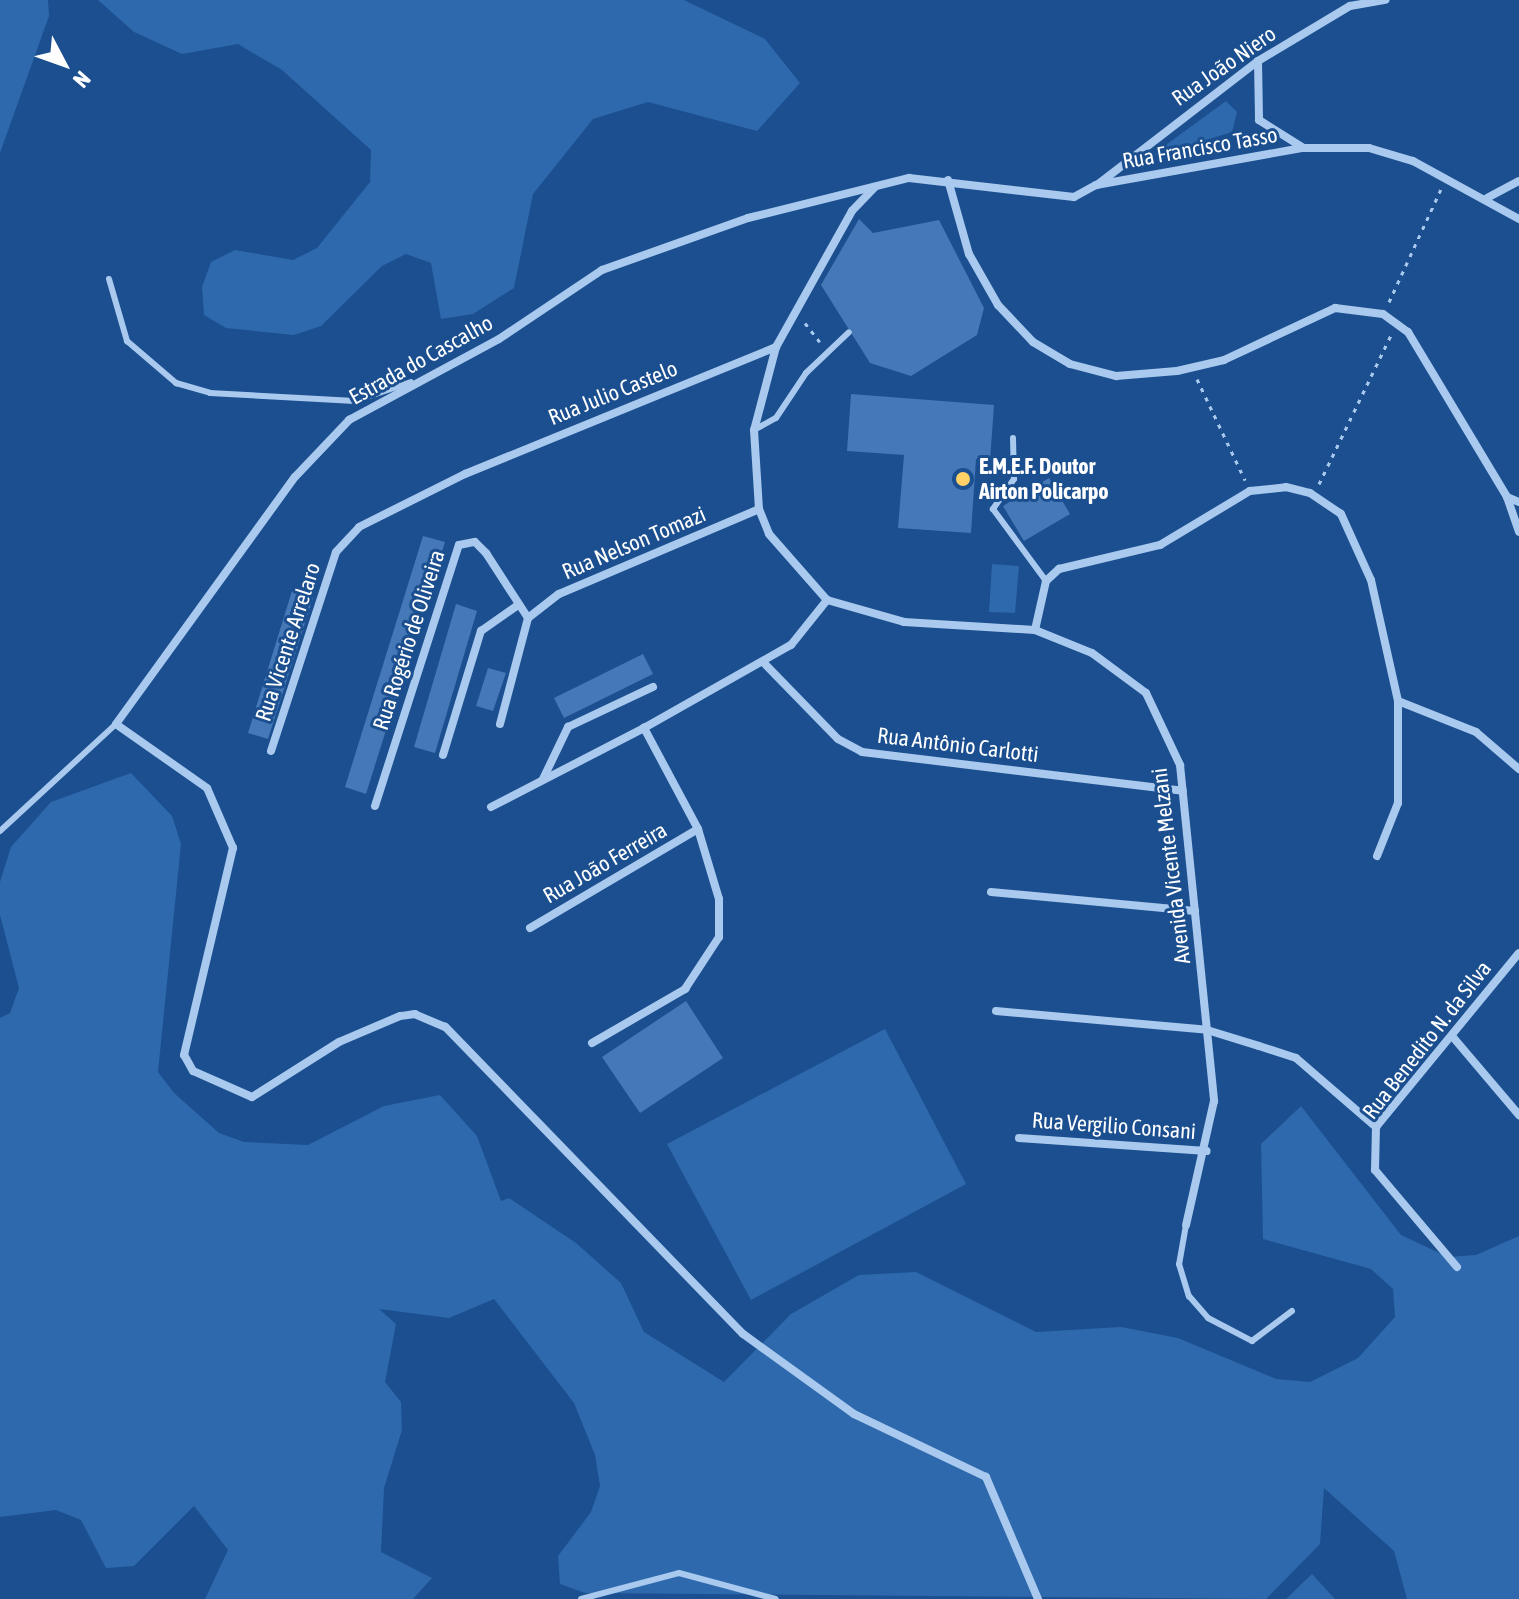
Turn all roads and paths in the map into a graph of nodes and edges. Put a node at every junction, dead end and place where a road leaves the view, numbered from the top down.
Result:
1 (1385, 0) edge
2 (1258, 61) junction
3 (1302, 148) junction
4 (1448, 175) junction
5 (948, 180) junction
6 (1519, 181) edge
7 (1096, 185) junction
8 (876, 186) junction
9 (1487, 198) junction
10 (1519, 219) edge
11 (109, 279) dead end
12 (795, 311) junction
13 (1383, 314) junction
14 (1398, 325) junction
15 (849, 332) dead end
16 (776, 347) junction
17 (826, 349) junction
18 (1192, 368) junction
19 (411, 382) junction
20 (754, 430) junction
21 (1013, 438) dead end
22 (465, 474) joint
23 (1250, 491) junction
24 (1314, 495) junction
25 (1507, 497) junction
26 (1519, 502) edge
27 (759, 509) junction
28 (1519, 532) edge
29 (1046, 581) junction
30 (827, 600) junction
31 (518, 605) junction
32 (528, 618) junction
33 (1035, 630) junction
34 (764, 663) junction
35 (653, 687) dead end
36 (1398, 701) junction
37 (116, 724) junction
38 (500, 724) dead end
39 (644, 728) junction
40 (271, 751) dead end
41 (443, 755) dead end
42 (1519, 769) edge
43 (543, 780) junction
44 (1183, 791) junction
45 (375, 806) dead end
46 (491, 807) dead end
47 (698, 829) junction
48 (0, 831) edge
49 (1377, 856) dead end
50 (991, 892) dead end
51 (1195, 911) junction
52 (530, 928) dead end
53 (1519, 953) edge
54 (996, 1011) dead end
55 (1207, 1030) junction
56 (1452, 1036) junction
57 (592, 1043) dead end
58 (1519, 1115) edge
59 (1376, 1127) junction
60 (1019, 1138) dead end
61 (1207, 1151) junction
62 (1186, 1225) joint
63 (1457, 1267) dead end
64 (1292, 1311) dead end
65 (581, 1599) edge
66 (776, 1599) edge
67 (1038, 1599) edge

1 - 2 street, Rua João Niero
2 - 3 street
2 - 7 street, Rua João Niero
3 - 4 street, Rua Francisco Tasso
3 - 7 street, Rua Francisco Tasso
4 - 9 street, Rua Francisco Tasso
4 - 13 path
5 - 7 street, Rua Francisco Tasso
5 - 8 street, Rua Francisco Tasso
5 - 18 street
6 - 9 street
8 - 12 street
8 - 19 street, Estrada do Cascalho
9 - 10 street, Rua Francisco Tasso
11 - 19 lane
12 - 16 street
12 - 17 path
13 - 14 street
13 - 18 street
14 - 24 path
14 - 25 street
15 - 17 lane
16 - 20 street
16 - 22 street, Rua Julio Castelo
17 - 20 lane
18 - 23 path
19 - 37 street, Estrada do Cascalho
20 - 27 street
21 - 29 lane
22 - 40 street, Rua Vicente Arrelaro
23 - 24 street
23 - 29 street
24 - 36 street
25 - 26 street
25 - 28 street
27 - 30 street
27 - 32 street, Rua Nelson Tomazi
29 - 33 street
30 - 33 street, Avenida Vicente Melzani
30 - 34 street
31 - 32 street, Rua Rogério de Oliveira
31 - 41 street
31 - 45 street, Rua Rogério de Oliveira
32 - 38 street
33 - 44 street, Avenida Vicente Melzani
34 - 39 street
34 - 44 street, Rua Antônio Carlotti
35 - 43 street
36 - 42 street
36 - 49 street
37 - 48 lane, Estrada do Cascalho
37 - 67 street
39 - 43 street
39 - 47 street
43 - 46 street
44 - 51 street, Avenida Vicente Melzani
47 - 52 street, Rua João Ferreira
47 - 57 street
50 - 51 street
51 - 55 street, Avenida Vicente Melzani
53 - 56 street, Rua Benedito N. da Silva
54 - 55 street
55 - 59 street
55 - 61 street, Avenida Vicente Melzani
56 - 58 street
56 - 59 street, Rua Benedito N. da Silva
59 - 63 street, Rua Benedito N. da Silva
60 - 61 street, Rua Vergilio Consani
61 - 62 street, Avenida Vicente Melzani
62 - 64 lane
65 - 66 lane

